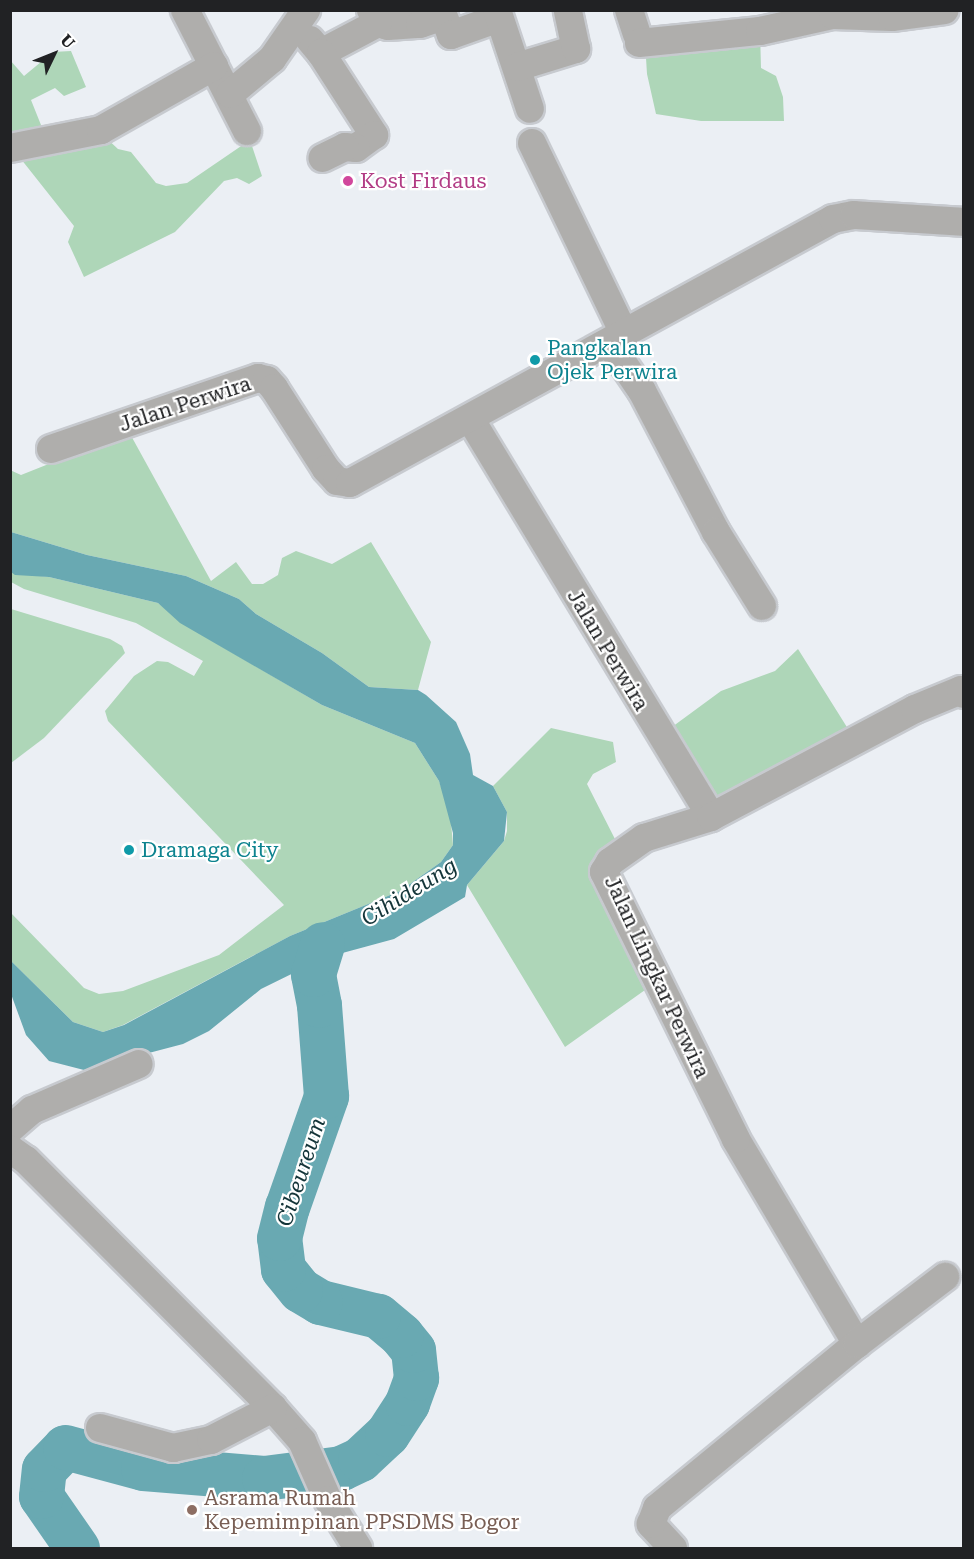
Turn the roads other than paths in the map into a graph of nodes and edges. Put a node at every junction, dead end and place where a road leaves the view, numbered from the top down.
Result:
1 (185, 10) edge
2 (568, 10) edge
3 (945, 10) edge
4 (962, 10) edge
5 (442, 13) edge
6 (832, 13) edge
7 (498, 14) edge
8 (963, 16) edge
9 (375, 17) edge
10 (302, 18) edge
11 (635, 29) edge
12 (321, 53) junction
13 (214, 66) junction
14 (517, 67) junction
15 (230, 94) junction
16 (530, 109) dead end
17 (247, 131) dead end
18 (532, 143) dead end
19 (10, 148) edge
20 (322, 158) dead end
21 (963, 222) edge
22 (617, 339) junction
23 (471, 420) junction
24 (51, 449) dead end
25 (762, 606) dead end
26 (963, 694) edge
27 (711, 817) junction
28 (139, 1064) dead end
29 (10, 1129) edge
30 (10, 1149) edge
31 (945, 1276) dead end
32 (856, 1344) junction
33 (273, 1408) junction
34 (100, 1428) dead end
35 (358, 1548) edge
36 (673, 1548) edge

1 - 13 street
2 - 14 street
3 - 6 street
4 - 8 street
5 - 7 street
5 - 9 street
6 - 11 street
7 - 14 street
9 - 12 street
10 - 12 street
10 - 15 street
12 - 20 street
13 - 15 street
13 - 19 street
14 - 16 street
15 - 17 street
18 - 22 street
21 - 22 street, Jalan Perwira
22 - 23 street, Jalan Perwira
22 - 25 street
23 - 24 street, Jalan Perwira
23 - 27 street, Jalan Perwira
26 - 27 street, Jalan Lingkar Perwira
27 - 32 street, Jalan Lingkar Perwira
28 - 29 street
30 - 33 street
31 - 32 street
32 - 36 street
33 - 34 street
33 - 35 street

